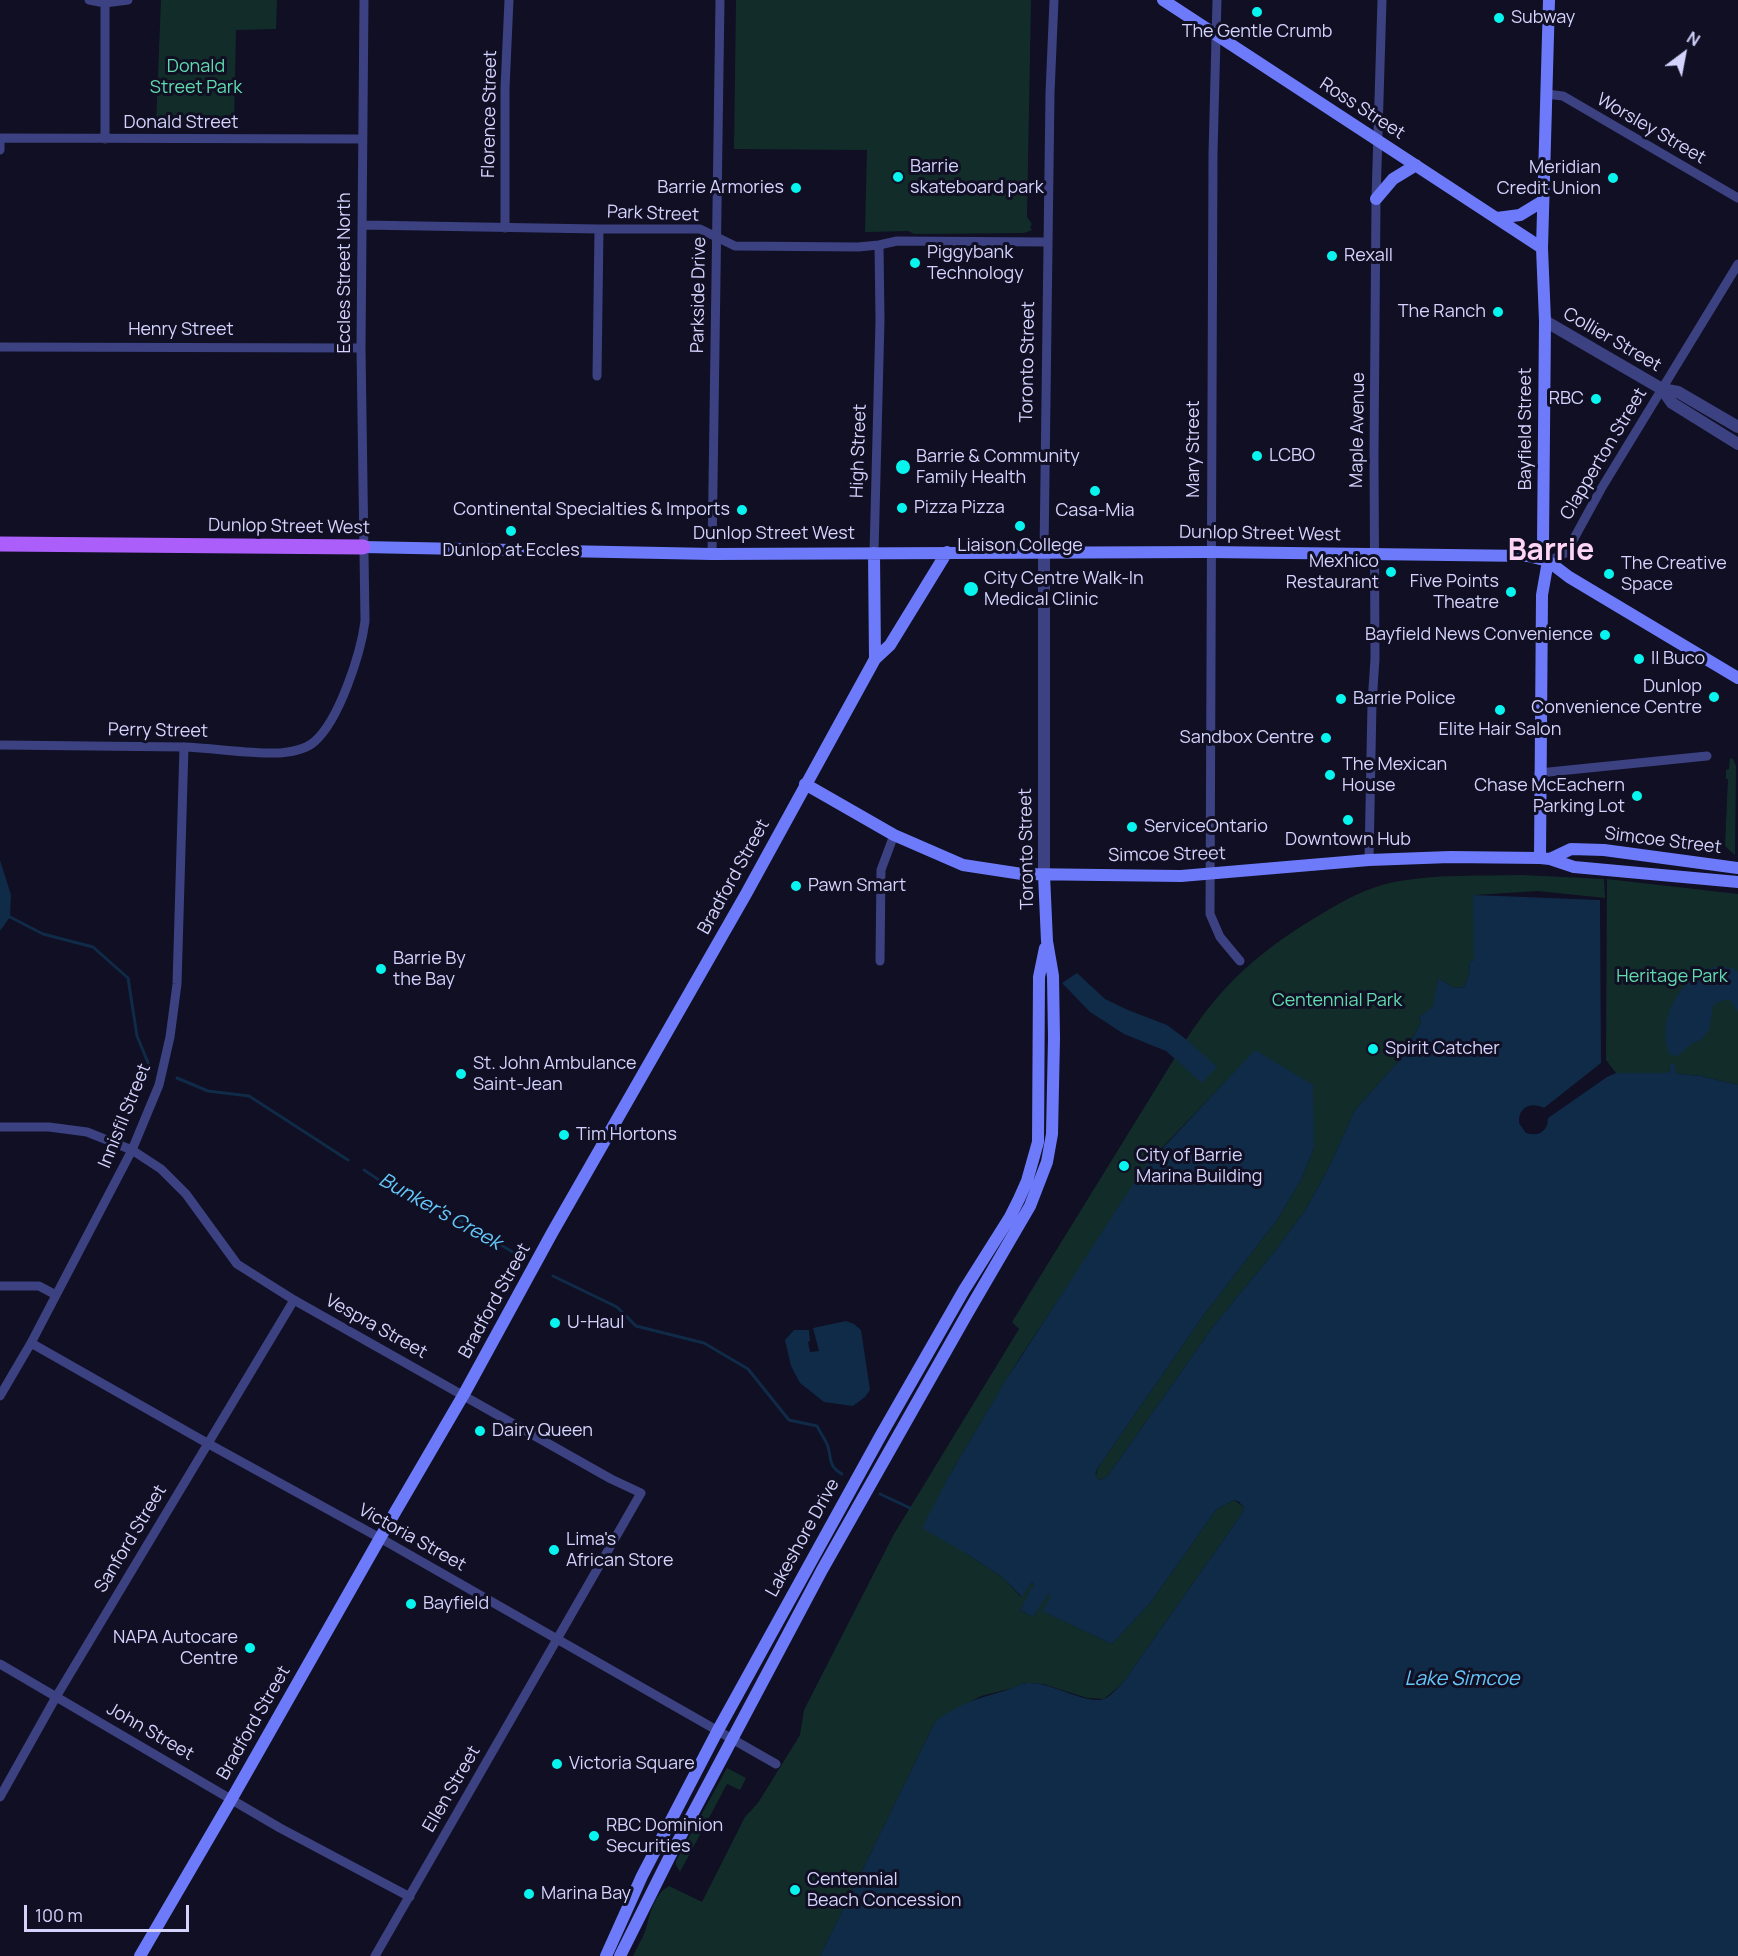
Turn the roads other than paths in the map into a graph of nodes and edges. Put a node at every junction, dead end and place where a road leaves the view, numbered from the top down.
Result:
1 (89, 0) edge
2 (128, 0) edge
3 (364, 0) edge
4 (509, 0) edge
5 (720, 0) edge
6 (1054, 0) edge
7 (1163, 0) edge
8 (1216, 0) edge
9 (1382, 0) edge
10 (1549, 0) edge
11 (105, 3) junction
12 (1217, 35) junction
13 (1546, 94) junction
14 (0, 138) edge
15 (105, 139) junction
16 (363, 139) junction
17 (1377, 140) junction
18 (0, 150) edge
19 (1416, 165) junction
20 (1738, 198) edge
21 (1376, 199) junction
22 (1543, 201) junction
23 (1496, 218) junction
24 (362, 225) junction
25 (505, 228) junction
26 (599, 229) junction
27 (716, 236) junction
28 (1047, 242) junction
29 (879, 245) junction
30 (1542, 248) junction
31 (1738, 264) edge
32 (1545, 321) junction
33 (0, 347) edge
34 (361, 348) junction
35 (597, 376) dead end
36 (1662, 389) junction
37 (1738, 427) edge
38 (1738, 444) edge
39 (0, 544) edge
40 (363, 547) junction
41 (947, 552) junction
42 (1044, 552) junction
43 (1210, 552) junction
44 (874, 553) junction
45 (711, 554) junction
46 (1375, 555) junction
47 (1548, 561) junction
48 (875, 659) junction
49 (1738, 678) edge
50 (313, 743) joint
51 (0, 745) edge
52 (184, 747) junction
53 (1707, 756) dead end
54 (1539, 773) junction
55 (806, 784) junction
56 (894, 835) junction
57 (1545, 858) junction
58 (1369, 860) junction
59 (1738, 868) edge
60 (1210, 874) junction
61 (1044, 875) junction
62 (1738, 882) edge
63 (1047, 941) junction
64 (880, 961) dead end
65 (1240, 961) dead end
66 (0, 1127) edge
67 (1038, 1142) joint
68 (132, 1150) junction
69 (0, 1286) edge
70 (56, 1295) junction
71 (294, 1300) junction
72 (31, 1343) junction
73 (464, 1394) junction
74 (0, 1396) edge
75 (207, 1443) junction
76 (380, 1538) junction
77 (556, 1639) junction
78 (0, 1664) edge
79 (56, 1697) junction
80 (717, 1730) junction
81 (732, 1739) junction
82 (776, 1764) dead end
83 (0, 1797) edge
84 (231, 1800) junction
85 (410, 1897) junction
86 (140, 1956) edge
87 (375, 1956) edge
88 (606, 1956) edge
89 (620, 1956) edge

1 - 11 street
2 - 11 street
3 - 16 street, Eccles Street North
4 - 25 street, Florence Street
5 - 27 street, Parkside Drive
6 - 28 street, Toronto Street
7 - 12 main road, Ross Street
8 - 12 street, Mary Street
9 - 17 street, Maple Avenue
10 - 13 main road, Bayfield Street
11 - 15 street
12 - 17 main road, Ross Street
12 - 43 street, Mary Street
13 - 20 street, Worsley Street
13 - 22 main road, Bayfield Street
14 - 15 street, Donald Street
14 - 18 street
15 - 16 street, Donald Street
16 - 24 street, Eccles Street North
17 - 19 main road, Ross Street
17 - 21 street, Maple Avenue
19 - 21 main road
19 - 23 main road, Ross Street
21 - 46 street, Maple Avenue
22 - 23 main road
22 - 30 main road, Bayfield Street
23 - 30 main road, Ross Street
24 - 25 street, Park Street
24 - 34 street, Eccles Street North
25 - 26 street, Park Street
26 - 27 street, Park Street
26 - 35 street
27 - 29 street, Park Street
27 - 45 street, Parkside Drive
28 - 29 street, Park Street
28 - 42 street, Toronto Street
29 - 44 street, High Street
30 - 32 main road, Bayfield Street
31 - 36 street, Clapperton Street
32 - 36 street, Collier Street
32 - 47 main road, Bayfield Street
33 - 34 street, Henry Street
34 - 40 street, Eccles Street North
36 - 37 street, Collier Street
36 - 38 street, Collier Street
36 - 47 street, Clapperton Street
39 - 40 main road, Dunlop Street West
40 - 45 main road, Dunlop Street West
40 - 50 street, Eccles Street North
41 - 42 main road, Dunlop Street West
41 - 44 main road, Dunlop Street West
41 - 48 main road, Bradford Street
42 - 43 main road, Dunlop Street West
42 - 61 street, Toronto Street
43 - 46 main road, Dunlop Street West
43 - 60 street, Mary Street
44 - 45 main road, Dunlop Street West
44 - 48 main road, High Street
46 - 47 main road, Dunlop Street West
46 - 58 street, Maple Avenue
47 - 49 main road
47 - 54 main road, Bayfield Street
48 - 55 main road, Bradford Street
50 - 52 street, Perry Street
51 - 52 street, Perry Street
52 - 68 street, Innisfil Street
53 - 54 street
54 - 57 main road, Bayfield Street
55 - 56 main road, Simcoe Street
55 - 73 main road, Bradford Street
56 - 61 main road, Simcoe Street
56 - 64 street
57 - 58 main road, Simcoe Street
57 - 59 main road, Simcoe Street
57 - 62 main road, Simcoe Street
58 - 60 main road, Simcoe Street
60 - 61 main road, Simcoe Street
60 - 65 street, Mary Street
61 - 63 main road, Toronto Street
63 - 67 main road, Toronto Street
63 - 81 main road, Toronto Street
66 - 68 street, Vespra Street
67 - 80 main road, Lakeshore Drive
68 - 70 street, Innisfil Street
68 - 71 street, Vespra Street
69 - 70 street
70 - 72 street, Innisfil Street
71 - 73 street, Vespra Street
71 - 75 street, Sanford Street
72 - 74 street, Innisfil Street
72 - 75 street, Victoria Street
73 - 76 main road, Bradford Street
73 - 77 street, Vespra Street
75 - 76 street, Victoria Street
75 - 79 street, Sanford Street
76 - 77 street, Victoria Street
76 - 84 main road, Bradford Street
77 - 80 street, Victoria Street
77 - 85 street, Ellen Street
78 - 79 street, John Street
79 - 83 street, Sanford Street
79 - 84 street, John Street
80 - 81 street, Victoria Street
80 - 88 main road, Lakeshore Drive
81 - 82 street, Victoria Street
81 - 89 main road
84 - 85 street, John Street
84 - 86 main road, Bradford Street
85 - 87 street, Ellen Street

